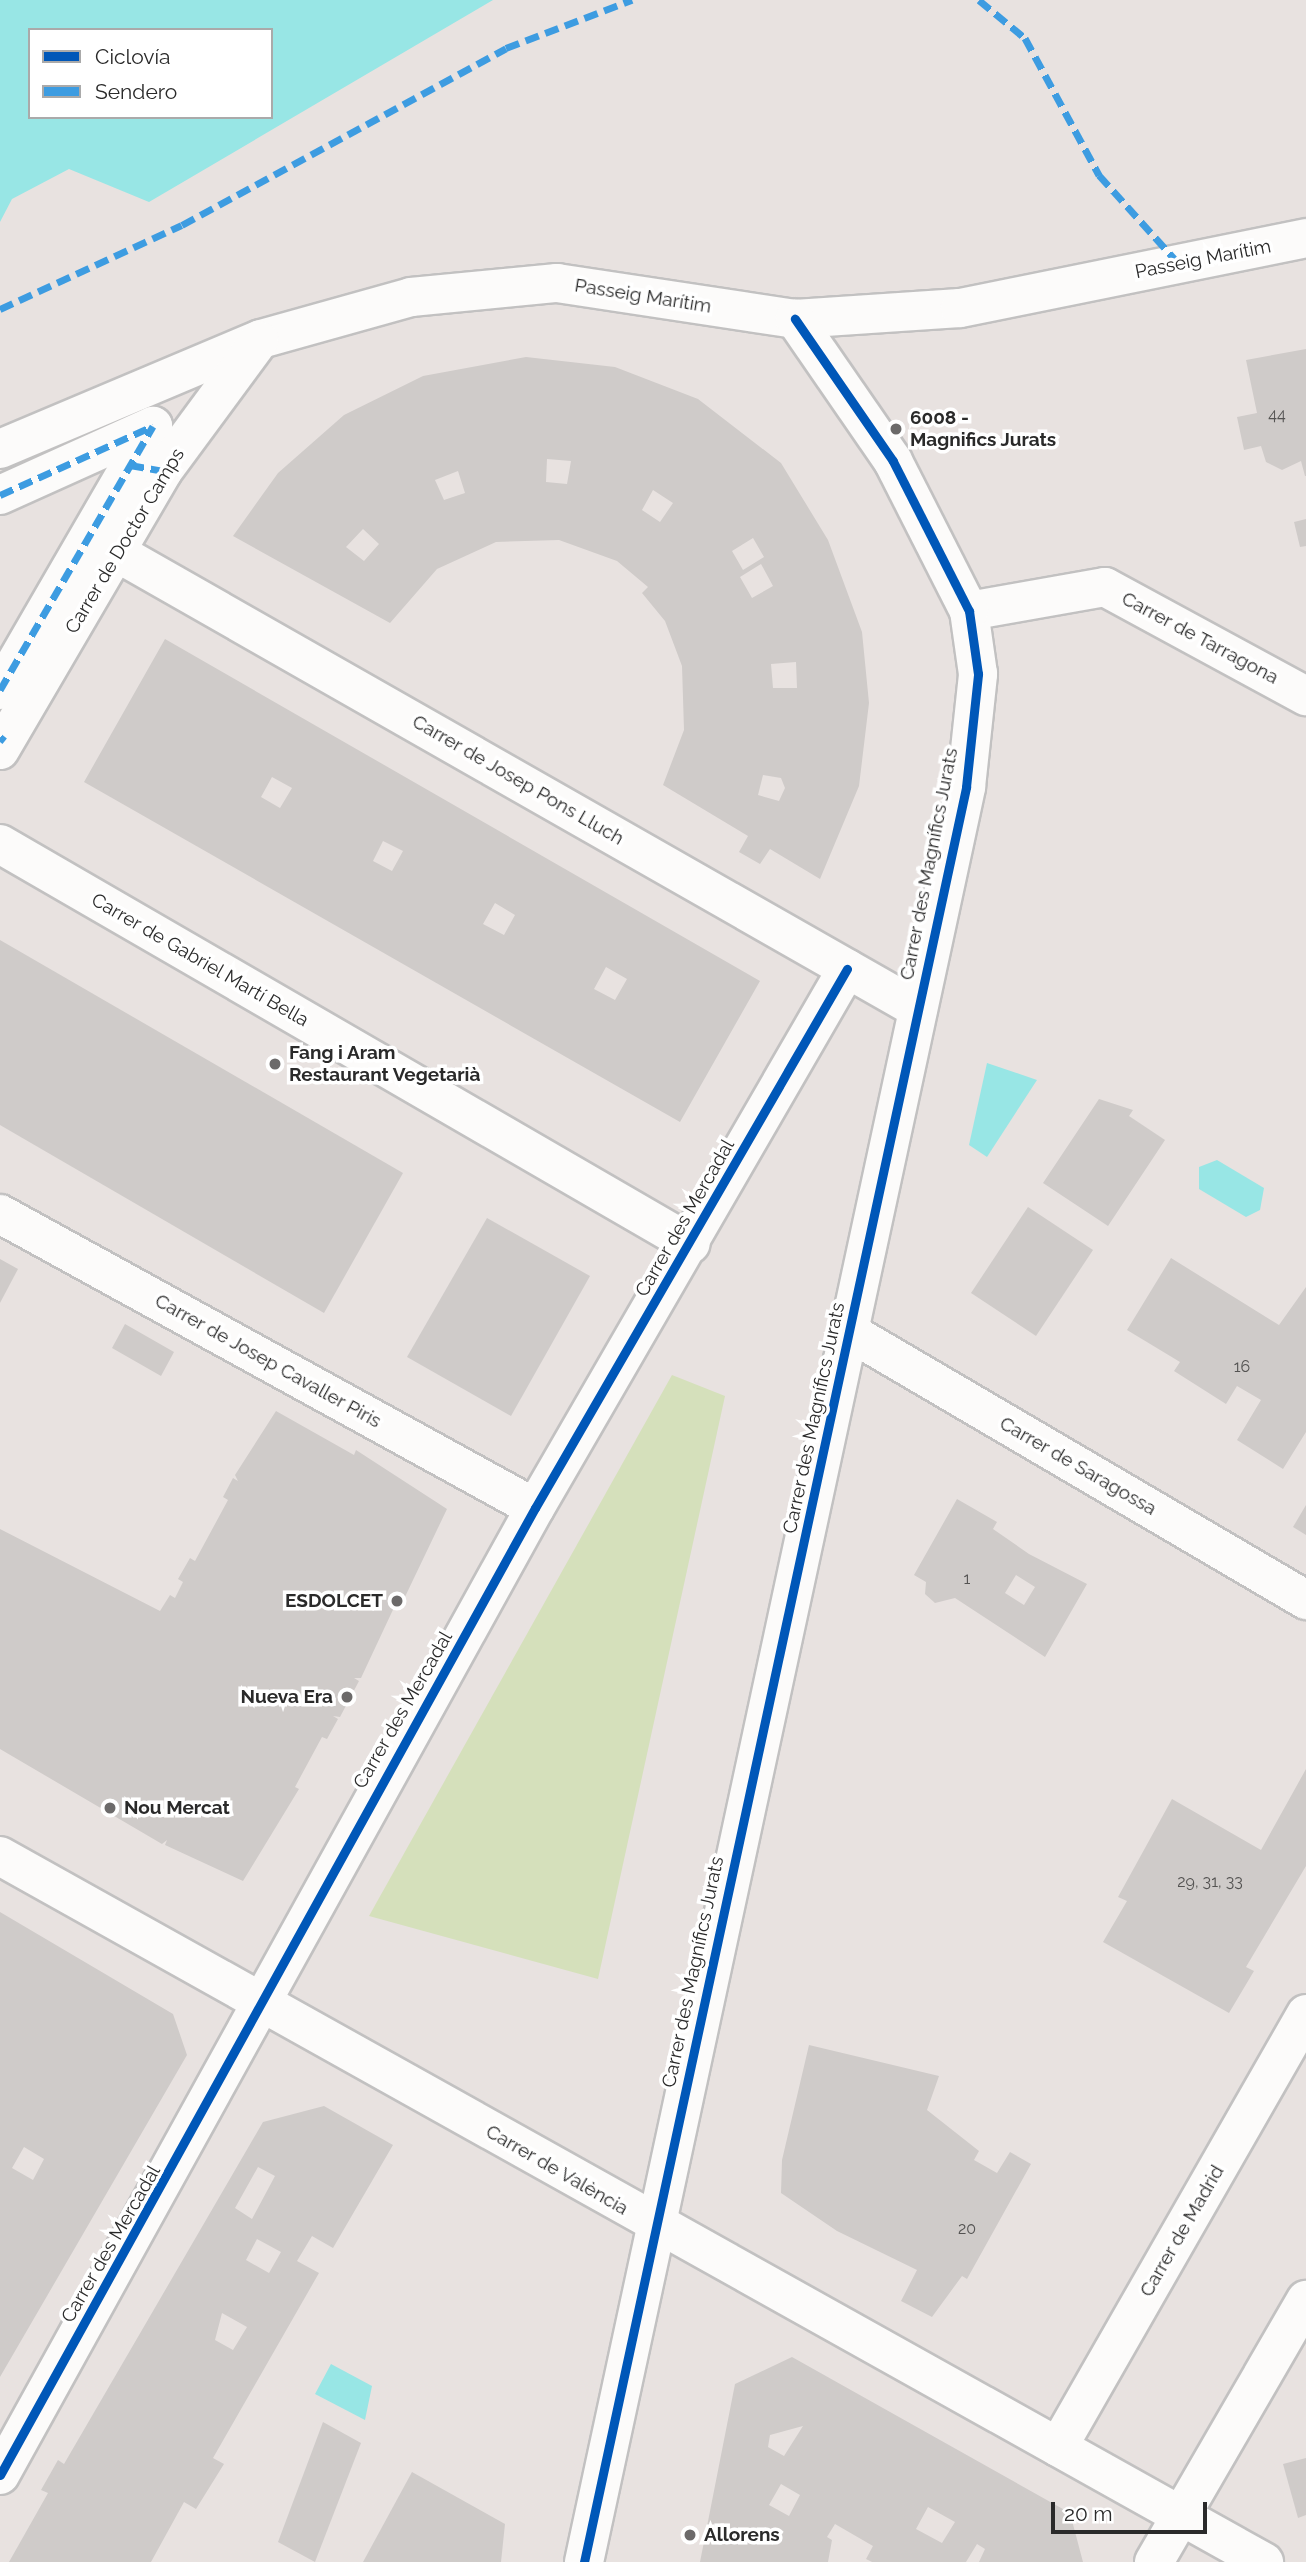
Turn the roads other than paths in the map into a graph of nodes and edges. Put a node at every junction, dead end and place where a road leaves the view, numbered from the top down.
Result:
1 (1306, 238) edge
2 (795, 319) junction
3 (261, 339) junction
4 (0, 449) edge
5 (146, 468) junction
6 (0, 495) edge
7 (116, 552) junction
8 (969, 611) junction
9 (0, 690) edge
10 (1306, 696) edge
11 (2, 743) edge
12 (0, 844) edge
13 (848, 969) junction
14 (918, 1009) junction
15 (0, 1214) edge
16 (691, 1244) junction
17 (851, 1334) junction
18 (535, 1508) junction
19 (1306, 1600) edge
20 (0, 1856) edge
21 (260, 2001) junction
22 (1306, 2014) edge
23 (656, 2226) junction
24 (1306, 2300) edge
25 (1058, 2447) junction
26 (0, 2475) edge
27 (1180, 2515) junction
28 (584, 2562) edge
29 (1154, 2562) edge
30 (1264, 2562) edge

1 - 2 street, Passeig Marítim
2 - 3 street, Passeig Marítim
2 - 8 street, Carrer des Magnífics Jurats
3 - 4 street, Passeig Marítim
3 - 5 street, Carrer de Doctor Camps
5 - 6 street
5 - 7 street, Carrer de Doctor Camps
5 - 9 street
7 - 11 street, Carrer de Doctor Camps
7 - 13 street, Carrer de Josep Pons Lluch
8 - 10 street, Carrer de Tarragona
8 - 14 street, Carrer des Magnífics Jurats
12 - 16 street, Carrer de Gabriel Martí Bella
13 - 14 street, Carrer de Josep Pons Lluch
13 - 16 street, Carrer des Mercadal
14 - 17 street, Carrer des Magnífics Jurats
15 - 18 street, Carrer de Josep Cavaller Piris
16 - 18 street, Carrer des Mercadal
17 - 19 street, Carrer de Saragossa
17 - 23 street, Carrer des Magnífics Jurats
18 - 21 street, Carrer des Mercadal
20 - 21 street, Carrer de València
21 - 23 street, Carrer de València
21 - 26 street, Carrer des Mercadal
22 - 25 street, Carrer de Madrid
23 - 25 street, Carrer de València
23 - 28 street, Carrer des Magnífics Jurats
24 - 27 street
25 - 27 street, Carrer de València
27 - 29 street
27 - 30 street, Carrer de València

